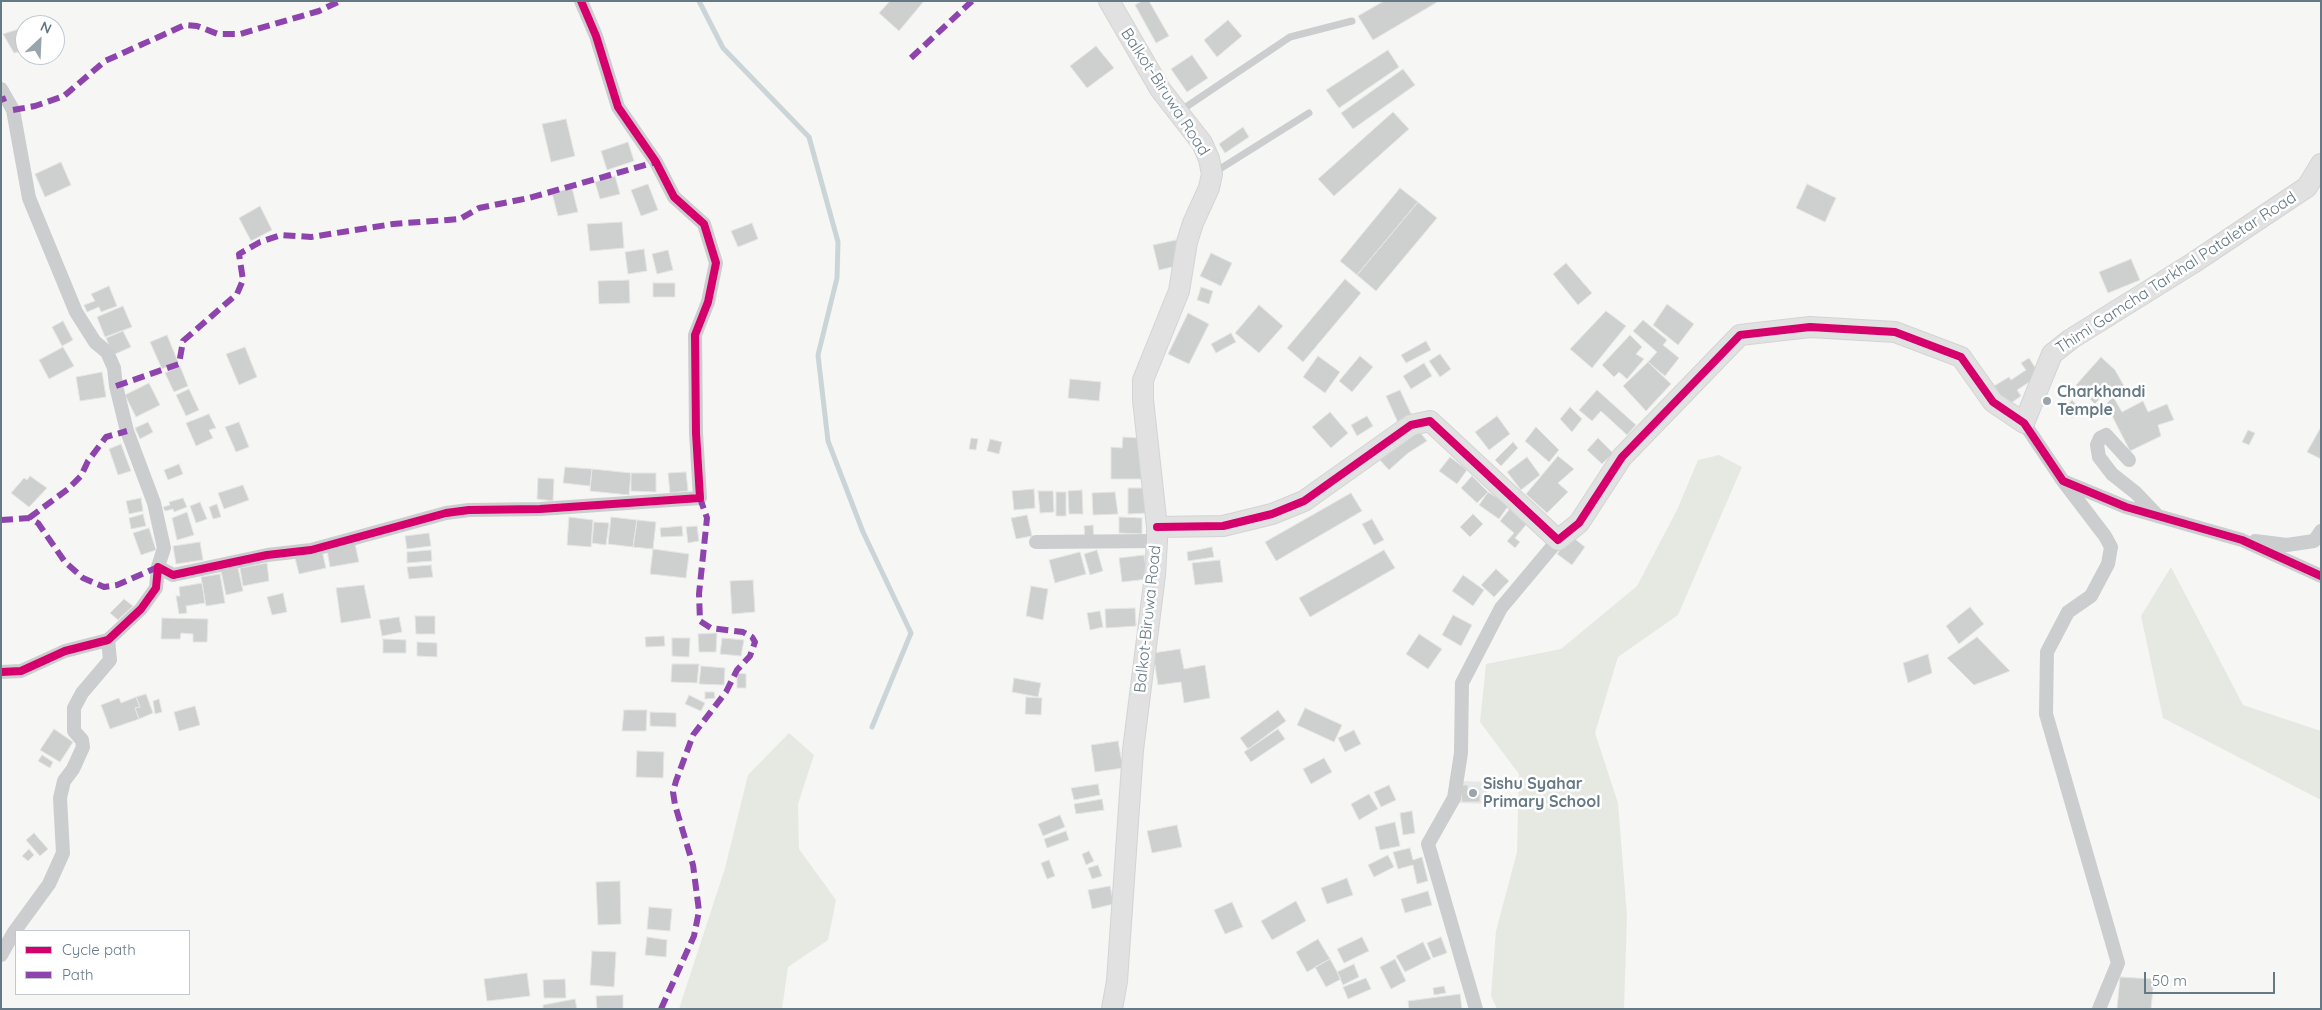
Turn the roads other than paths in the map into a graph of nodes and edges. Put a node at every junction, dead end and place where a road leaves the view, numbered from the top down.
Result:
1 (581, 1) edge
2 (1109, 1) edge
3 (1352, 21) dead end
4 (1, 89) edge
5 (1178, 112) junction
6 (1309, 114) dead end
7 (2321, 164) edge
8 (1212, 174) junction
9 (2024, 423) junction
10 (2129, 460) dead end
11 (2063, 481) junction
12 (2157, 516) junction
13 (2321, 531) edge
14 (1157, 534) junction
15 (1558, 540) junction
16 (2242, 540) junction
17 (1036, 542) dead end
18 (158, 567) junction
19 (2321, 576) edge
20 (108, 640) junction
21 (1, 672) edge
22 (15, 930) edge
23 (15, 931) edge
24 (1, 955) edge
25 (1112, 1009) edge
26 (1476, 1009) edge
27 (2099, 1009) edge

1 - 18 street
2 - 5 street, Balkot-Biruwa Road
3 - 5 lane
4 - 18 street
5 - 8 street, Balkot-Biruwa Road
6 - 8 lane
7 - 9 street, Thimi Gamcha Tarkhal Pataletar Road
8 - 14 street, Balkot-Biruwa Road
9 - 11 street
9 - 15 street
10 - 12 street
11 - 12 street
11 - 27 street
12 - 16 street
13 - 16 street
14 - 15 street
14 - 17 street
14 - 25 street, Balkot-Biruwa Road
15 - 26 street
16 - 19 street
18 - 20 street
20 - 21 street
20 - 22 street
23 - 24 street

